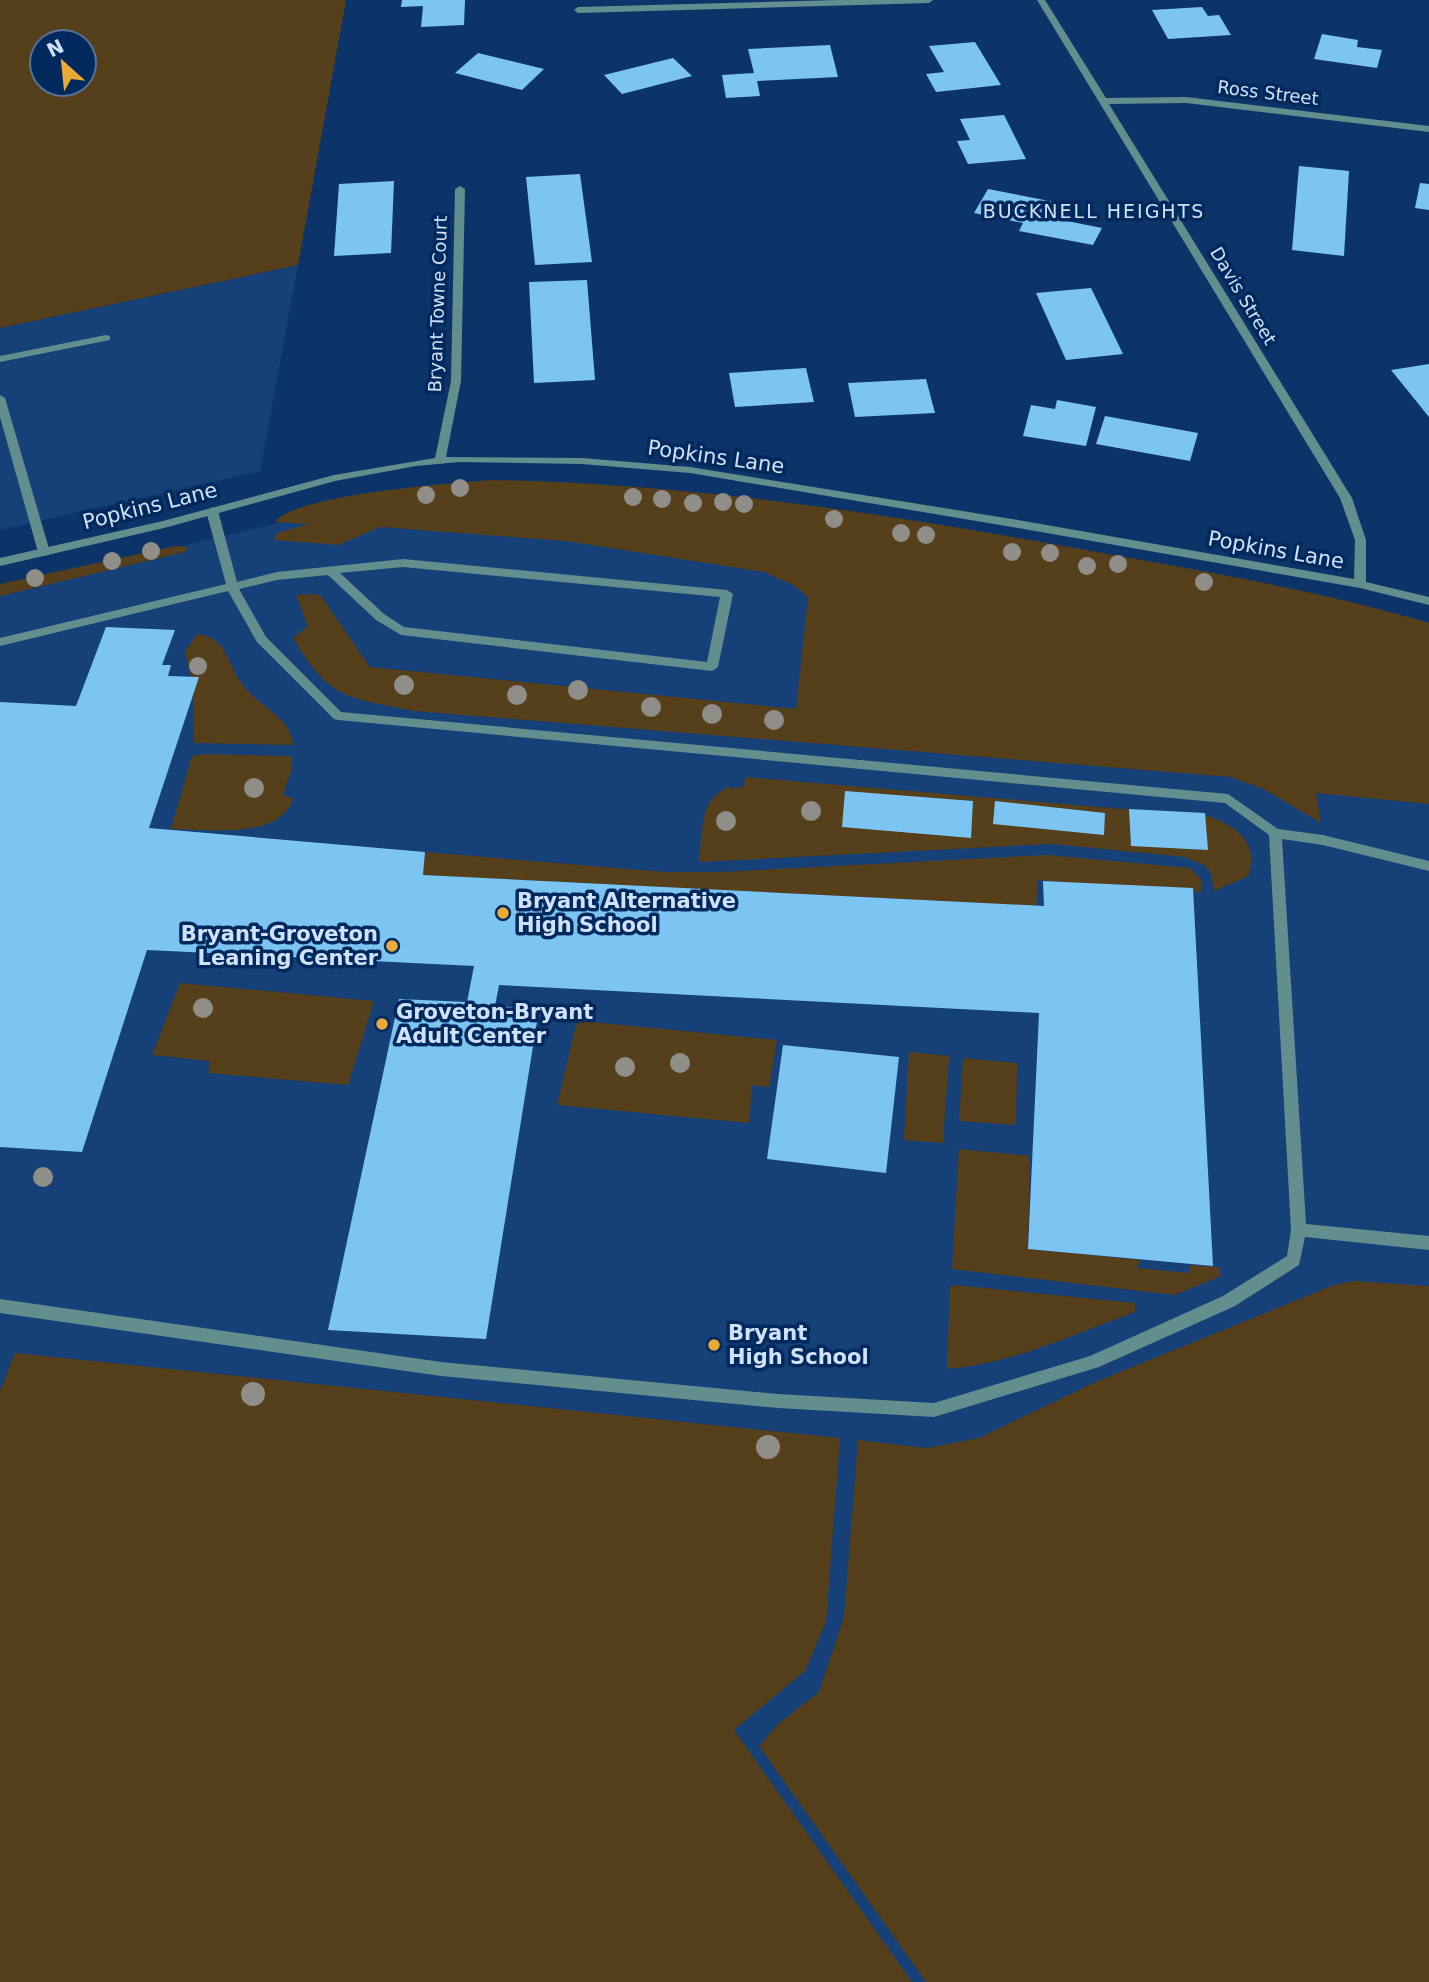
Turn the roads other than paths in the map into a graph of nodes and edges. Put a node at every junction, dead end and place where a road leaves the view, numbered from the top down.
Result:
1 (929, 0) edge
2 (1041, 0) edge
3 (578, 10) dead end
4 (1103, 101) junction
5 (1429, 129) edge
6 (460, 188) dead end
7 (106, 338) dead end
8 (0, 359) edge
9 (0, 398) edge
10 (440, 461) junction
11 (212, 511) junction
12 (44, 552) junction
13 (0, 562) edge
14 (331, 571) junction
15 (1360, 584) junction
16 (233, 589) junction
17 (1429, 601) edge
18 (0, 642) edge
19 (1275, 833) junction
20 (1429, 866) edge
21 (1299, 1230) junction
22 (1429, 1243) edge
23 (0, 1306) edge

1 - 3 street
2 - 4 street, Davis Street
4 - 5 street, Ross Street
4 - 15 street, Davis Street
6 - 10 street, Bryant Towne Court
7 - 8 street
9 - 12 street
10 - 11 street, Popkins Lane
10 - 15 street, Popkins Lane
11 - 12 street, Popkins Lane
11 - 16 street
12 - 13 street, Popkins Lane
14 - 14 street
14 - 16 street
15 - 17 street, Popkins Lane
16 - 18 street
16 - 19 street
19 - 20 street
19 - 21 street
21 - 22 street
21 - 23 street

